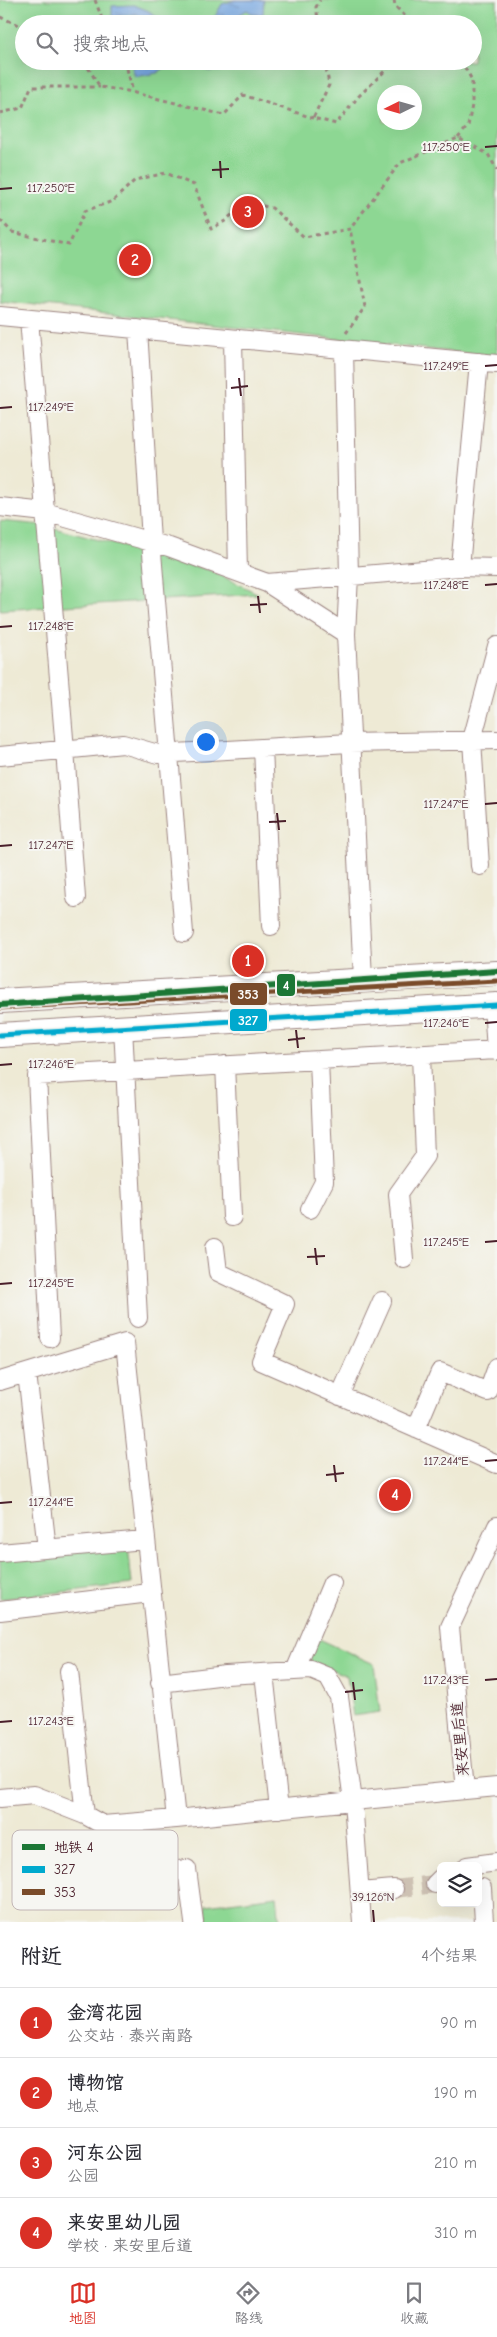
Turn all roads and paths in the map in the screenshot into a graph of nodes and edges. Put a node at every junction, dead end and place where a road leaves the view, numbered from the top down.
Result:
1 (95, 0) edge
2 (320, 0) edge
3 (394, 0) edge
4 (101, 15) edge
5 (317, 15) edge
6 (404, 15) edge
7 (0, 17) edge
8 (15, 23) edge
9 (90, 70) edge
10 (127, 70) edge
11 (326, 70) edge
12 (386, 70) edge
13 (466, 70) edge
14 (100, 87) junction
15 (133, 92) junction
16 (0, 113) edge
17 (314, 118) junction
18 (458, 138) junction
19 (497, 170) edge
20 (0, 220) edge
21 (350, 229) junction
22 (0, 316) edge
23 (28, 319) junction
24 (138, 329) junction
25 (233, 338) junction
26 (343, 344) junction
27 (479, 362) junction
28 (497, 364) edge
29 (0, 508) edge
30 (45, 512) junction
31 (151, 541) junction
32 (460, 567) junction
33 (497, 568) edge
34 (238, 572) junction
35 (348, 576) junction
36 (267, 584) junction
37 (346, 634) junction
38 (497, 646) edge
39 (472, 740) junction
40 (497, 740) edge
41 (350, 743) junction
42 (263, 748) junction
43 (65, 750) junction
44 (170, 753) junction
45 (0, 756) edge
46 (480, 866) dead end
47 (76, 898) dead end
48 (271, 926) dead end
49 (184, 933) dead end
50 (497, 973) edge
51 (363, 979) junction
52 (0, 1001) edge
53 (495, 1005) edge
54 (123, 1027) junction
55 (0, 1035) edge
56 (497, 1050) edge
57 (421, 1055) junction
58 (319, 1060) junction
59 (225, 1066) junction
60 (126, 1071) junction
61 (310, 1209) dead end
62 (232, 1218) dead end
63 (215, 1247) dead end
64 (404, 1259) dead end
65 (382, 1301) dead end
66 (138, 1318) dead end
67 (50, 1338) dead end
68 (497, 1367) edge
69 (27, 1373) junction
70 (0, 1381) edge
71 (340, 1396) junction
72 (416, 1429) junction
73 (497, 1464) edge
74 (497, 1526) edge
75 (144, 1540) junction
76 (47, 1549) junction
77 (0, 1553) edge
78 (332, 1583) dead end
79 (150, 1593) junction
80 (0, 1611) edge
81 (69, 1671) dead end
82 (295, 1671) junction
83 (264, 1673) junction
84 (160, 1683) junction
85 (497, 1787) edge
86 (465, 1790) junction
87 (0, 1798) edge
88 (353, 1801) junction
89 (279, 1809) junction
90 (85, 1815) junction
91 (176, 1820) junction
92 (497, 1862) edge
93 (482, 1864) edge
94 (178, 1871) edge
95 (482, 1888) dead end
96 (394, 1889) tunnel mouth
97 (360, 1892) junction
98 (194, 1922) edge
99 (362, 1922) edge
100 (484, 1922) edge

1 - 4 path
2 - 5 path
3 - 6 path
7 - 8 path
9 - 14 path
10 - 15 path
11 - 17 path
12 - 17 path
13 - 18 path
14 - 15 path
14 - 16 path
15 - 17 path
18 - 19 path
18 - 21 path
20 - 21 path
21 - 26 path
22 - 23 street
23 - 24 street
23 - 30 street
24 - 25 street
24 - 31 street
25 - 26 street
25 - 34 street
26 - 27 street
26 - 35 street
27 - 28 street
27 - 32 street
29 - 30 street
30 - 31 street
30 - 43 street
31 - 34 street
31 - 44 street
32 - 33 street
32 - 35 street
34 - 36 street
35 - 36 street
35 - 37 street
36 - 37 street
37 - 41 street
38 - 39 street
39 - 40 street
39 - 41 street
39 - 46 street
41 - 42 street
41 - 51 street
42 - 44 street
42 - 48 street
43 - 44 street
43 - 45 street
43 - 47 street
44 - 49 street
50 - 51 main road
51 - 52 main road
53 - 54 main road
53 - 56 street
54 - 55 main road
54 - 60 street
56 - 57 street
57 - 58 street
57 - 64 street
58 - 59 street
58 - 61 street
59 - 60 street
59 - 62 street
60 - 66 street
60 - 67 street
63 - 71 street
65 - 71 street
68 - 72 street
69 - 70 street
69 - 75 street
69 - 76 street
71 - 72 street
72 - 73 street
74 - 86 street, 来安里后道
75 - 76 street
75 - 79 street
76 - 77 street
78 - 82 street
79 - 80 street
79 - 84 street
81 - 90 street
82 - 83 street
82 - 88 street
83 - 84 street
83 - 89 street
84 - 91 street
85 - 86 street
86 - 88 street, 来安里后道
87 - 90 street, 来安里后道
88 - 89 street, 来安里后道
88 - 97 street
89 - 91 street, 来安里后道
90 - 91 street, 来安里后道
92 - 93 street
94 - 98 street
95 - 100 street
96 - 97 street
97 - 99 street

